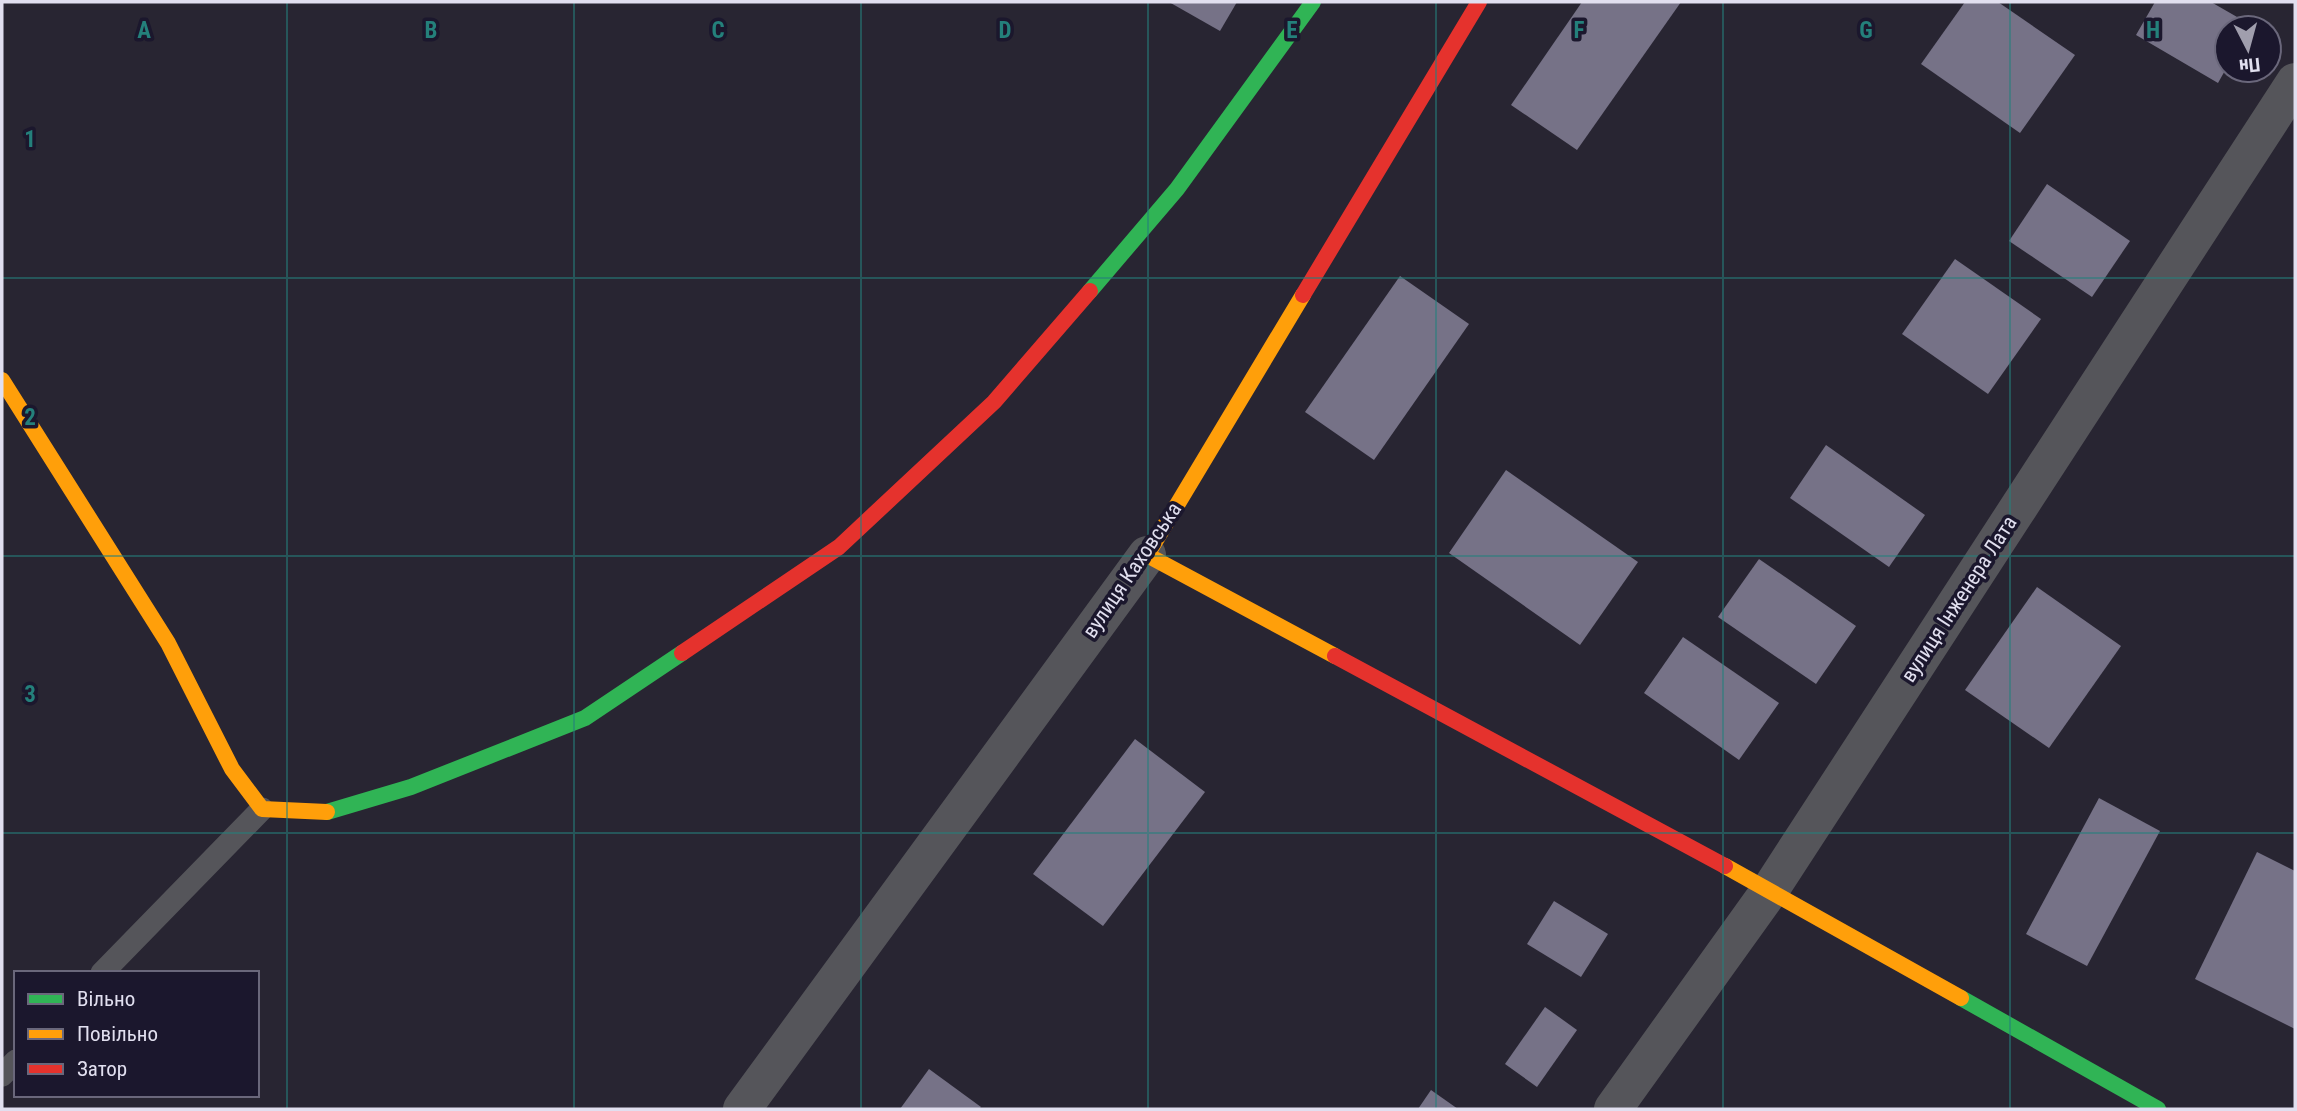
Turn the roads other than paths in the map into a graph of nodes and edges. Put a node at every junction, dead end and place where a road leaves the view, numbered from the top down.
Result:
1 (1313, 2) edge
2 (1479, 2) edge
3 (2295, 82) edge
4 (2, 380) edge
5 (1147, 555) junction
6 (262, 808) junction
7 (1770, 890) junction
8 (104, 971) edge
9 (742, 1109) edge
10 (1613, 1109) edge
11 (2158, 1109) edge

1 - 6 street
2 - 5 street, вулиця Каховська
3 - 7 street, вулиця Інженера Лата
4 - 6 street
5 - 7 street
5 - 9 street, вулиця Каховська
6 - 8 lane
7 - 10 street, вулиця Інженера Лата
7 - 11 street

